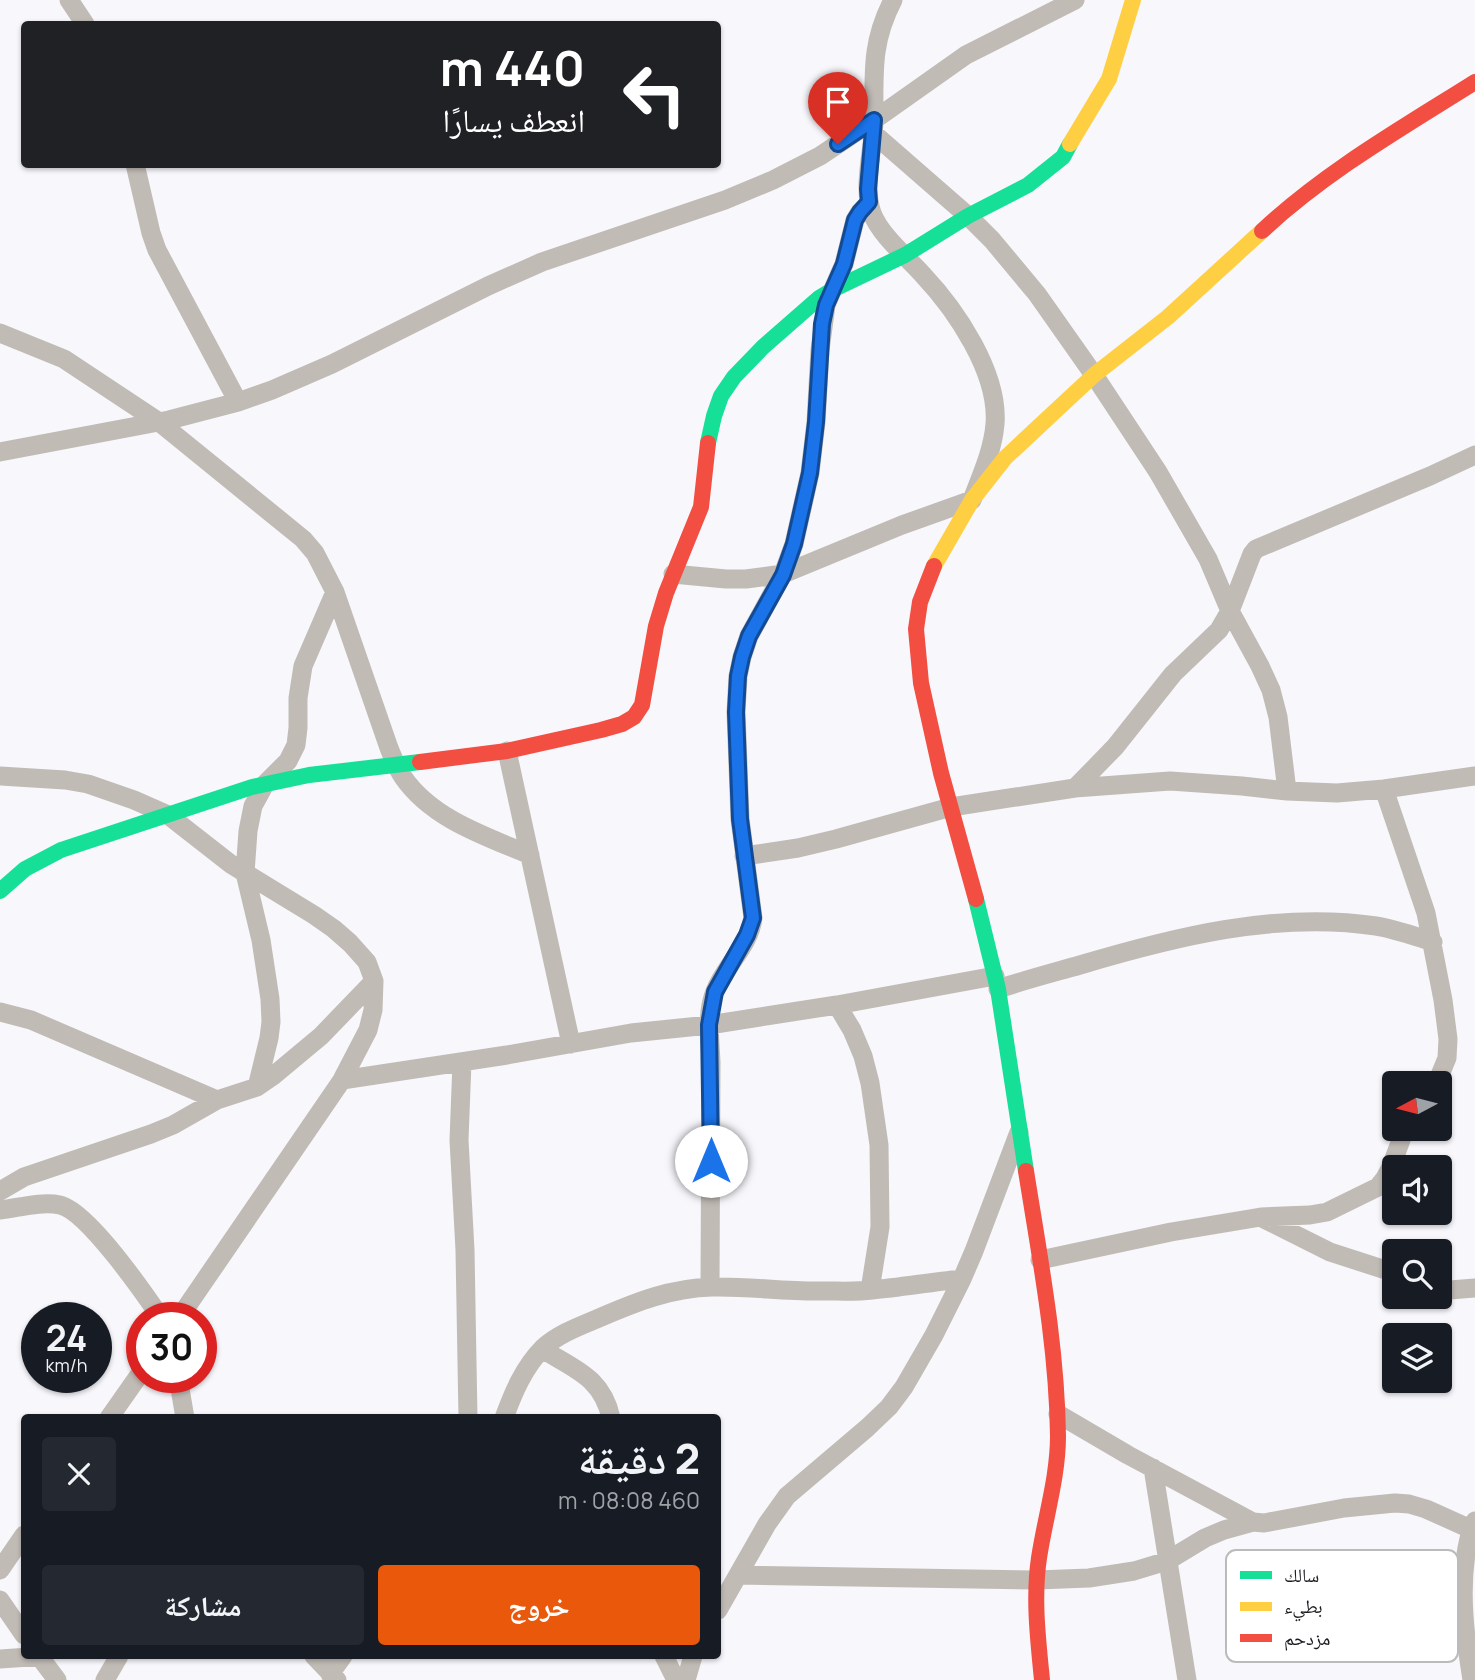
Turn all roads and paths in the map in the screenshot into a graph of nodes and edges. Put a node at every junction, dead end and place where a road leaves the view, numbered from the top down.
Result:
1 (69, 0) edge
2 (893, 0) edge
3 (1075, 0) edge
4 (1133, 0) edge
5 (83, 21) edge
6 (1475, 82) edge
7 (874, 127) junction
8 (136, 168) edge
9 (869, 202) junction
10 (968, 216) junction
11 (905, 255) junction
12 (832, 290) junction
13 (0, 333) edge
14 (1094, 375) junction
15 (238, 402) junction
16 (159, 422) junction
17 (0, 452) edge
18 (1475, 454) edge
19 (972, 500) junction
20 (673, 573) junction
21 (783, 575) junction
22 (335, 592) junction
23 (1230, 611) junction
24 (507, 751) junction
25 (396, 765) junction
26 (0, 776) edge
27 (1475, 776) edge
28 (265, 784) junction
29 (1075, 788) junction
30 (1384, 789) junction
31 (1287, 791) junction
32 (951, 807) junction
33 (168, 815) junction
34 (530, 855) junction
35 (744, 856) junction
36 (245, 873) junction
37 (0, 891) edge
38 (1433, 942) junction
39 (374, 981) junction
40 (996, 983) junction
41 (837, 1005) junction
42 (0, 1013) edge
43 (709, 1025) junction
44 (571, 1044) junction
45 (462, 1062) junction
46 (1442, 1071) edge
47 (342, 1080) junction
48 (257, 1087) junction
49 (217, 1100) junction
50 (1020, 1131) junction
51 (1401, 1141) edge
52 (0, 1191) edge
53 (0, 1210) edge
54 (1261, 1217) junction
55 (1040, 1260) junction
56 (1382, 1269) edge
57 (962, 1279) junction
58 (710, 1287) junction
59 (1475, 1289) edge
60 (870, 1290) junction
61 (1452, 1290) edge
62 (149, 1302) edge
63 (190, 1302) edge
64 (542, 1349) junction
65 (127, 1393) edge
66 (181, 1393) edge
67 (112, 1414) edge
68 (184, 1414) edge
69 (468, 1414) edge
70 (506, 1414) edge
71 (610, 1414) edge
72 (1058, 1414) junction
73 (1153, 1468) junction
74 (1253, 1522) junction
75 (1474, 1527) edge
76 (21, 1539) edge
77 (1167, 1561) junction
78 (0, 1570) edge
79 (739, 1575) junction
80 (1037, 1580) junction
81 (0, 1600) edge
82 (721, 1605) edge
83 (21, 1631) edge
84 (21, 1657) edge
85 (0, 1659) edge
86 (43, 1659) edge
87 (117, 1659) edge
88 (317, 1659) edge
89 (342, 1659) edge
90 (666, 1659) edge
91 (693, 1659) edge
92 (333, 1677) edge
93 (57, 1680) edge
94 (105, 1680) edge
95 (676, 1680) edge
96 (686, 1680) edge
97 (1042, 1680) edge
98 (1188, 1680) edge
99 (1472, 1680) edge

1 - 5 street
2 - 7 street
3 - 7 street
4 - 10 street
6 - 14 street
7 - 9 street
7 - 10 street
7 - 15 street
8 - 15 street
9 - 11 street
9 - 12 street
10 - 11 street
10 - 14 street
11 - 12 street
11 - 19 street
12 - 20 street
12 - 21 street
13 - 16 street
14 - 19 street
14 - 23 street
15 - 16 street
16 - 17 street
16 - 22 street
18 - 23 street
19 - 21 street
19 - 32 street
20 - 21 street
20 - 24 street
21 - 35 street
22 - 25 street
22 - 28 street
23 - 29 street
23 - 31 street
24 - 25 street
24 - 34 street
25 - 28 street
25 - 34 street
26 - 33 street
27 - 30 street
28 - 33 street
28 - 36 street
29 - 31 street
29 - 32 street
30 - 31 street
30 - 38 street
32 - 35 street
32 - 40 street
33 - 36 street
33 - 37 street
34 - 44 street
35 - 43 street
36 - 39 street
36 - 48 street
38 - 40 street
38 - 46 street
39 - 47 street
39 - 48 street
40 - 41 street
40 - 50 street
41 - 43 street
41 - 60 street
42 - 49 street
43 - 44 street
43 - 58 street
44 - 45 street
45 - 47 street
45 - 69 street
47 - 63 street
48 - 49 street
49 - 52 street
50 - 55 street
50 - 57 street
51 - 54 street
53 - 62 street
54 - 55 street
54 - 56 street
55 - 72 street
57 - 60 street
57 - 79 street
58 - 60 street
58 - 64 street
59 - 61 street
64 - 70 street
64 - 71 street
65 - 67 street
66 - 68 street
72 - 73 street
72 - 80 street
73 - 74 street
73 - 77 street
74 - 75 street
74 - 77 street
75 - 99 street
76 - 78 street
77 - 80 street
77 - 98 street
79 - 80 street
79 - 82 street
80 - 97 street
81 - 83 street
84 - 85 street
86 - 93 street
87 - 94 street
88 - 92 street
89 - 92 street
90 - 95 street
91 - 96 street

